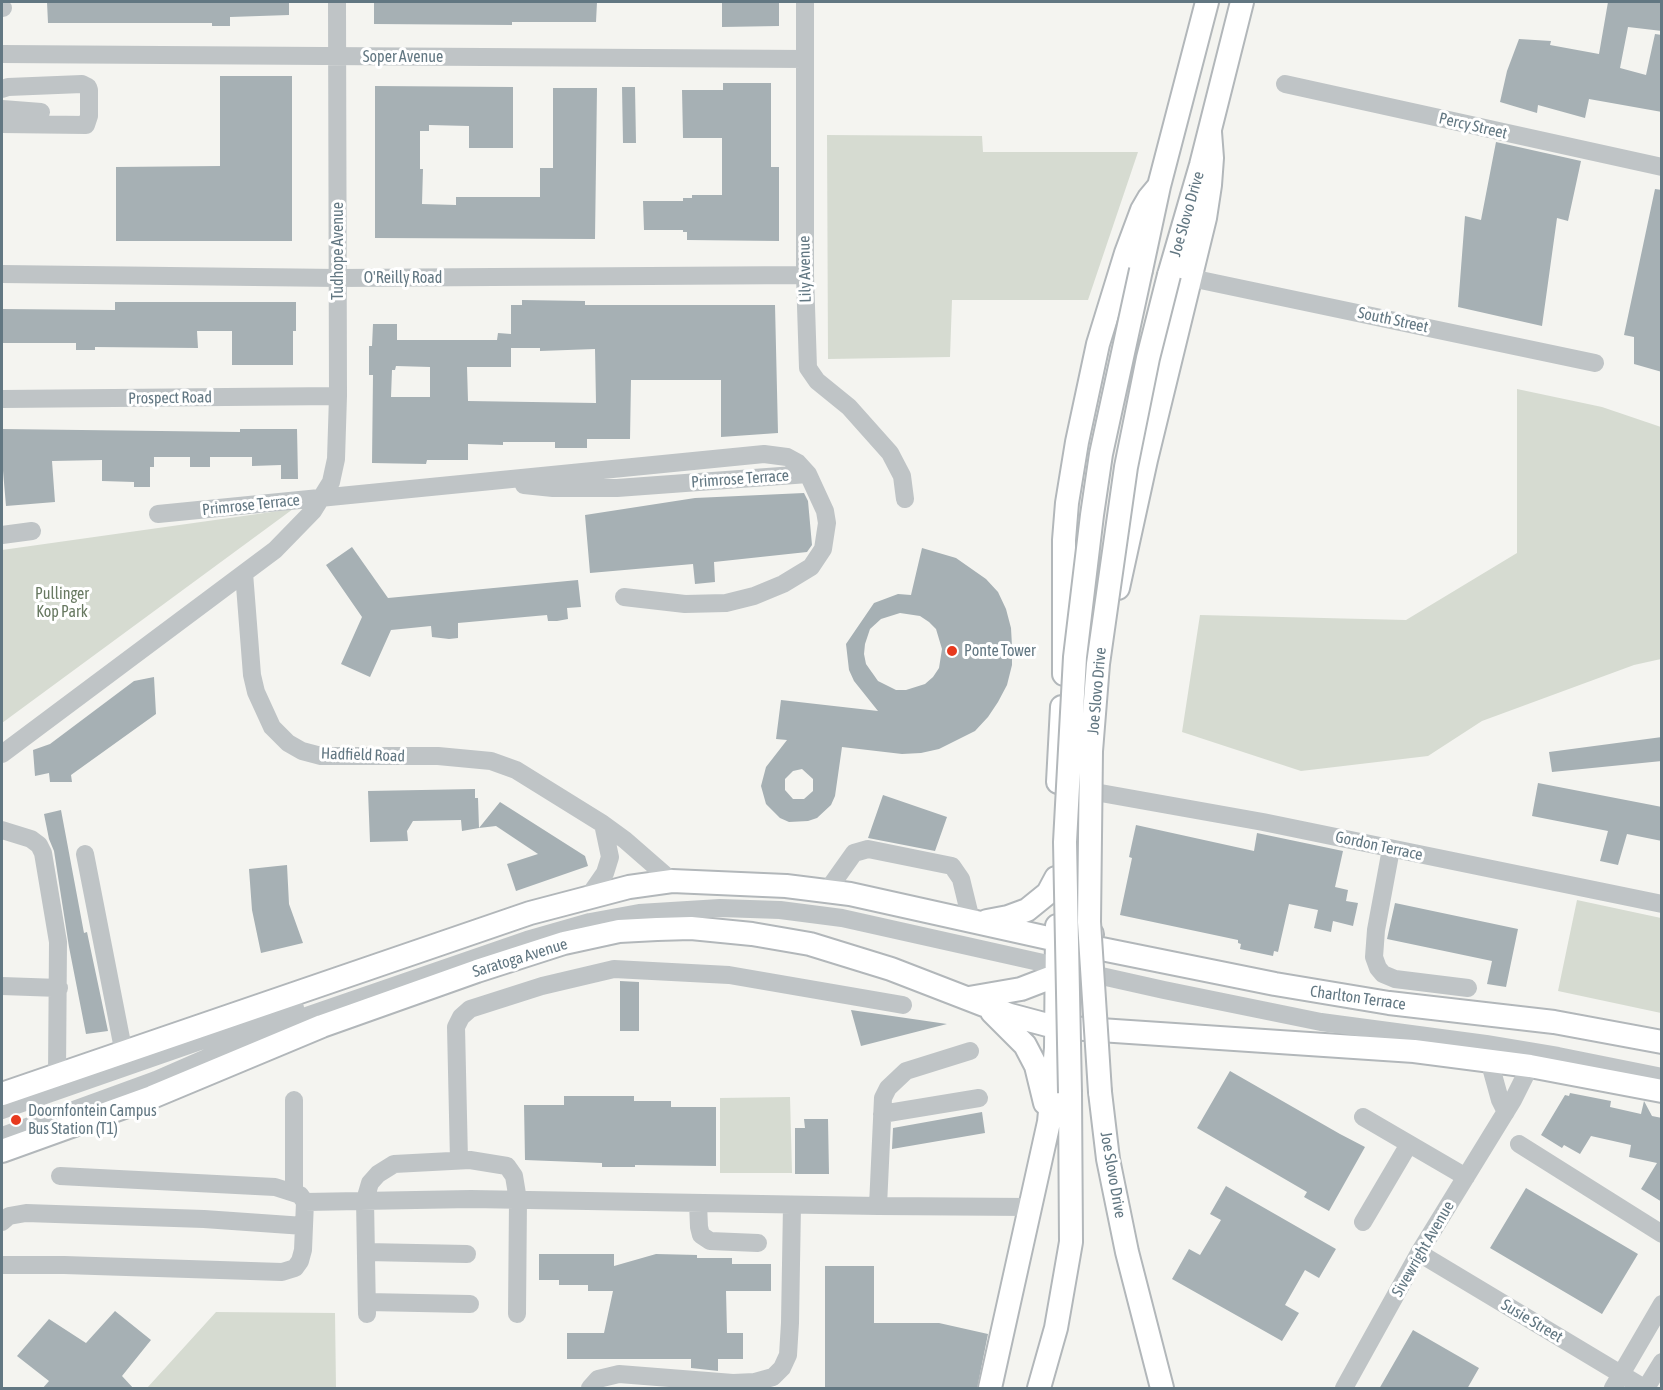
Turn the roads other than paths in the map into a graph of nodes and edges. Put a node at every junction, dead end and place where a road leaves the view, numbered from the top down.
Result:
1 (337, 2) edge
2 (805, 2) edge
3 (1207, 2) edge
4 (1242, 2) edge
5 (2, 54) edge
6 (337, 56) junction
7 (805, 59) junction
8 (1285, 84) dead end
9 (2, 89) edge
10 (2, 109) edge
11 (41, 112) dead end
12 (2, 124) edge
13 (1662, 167) edge
14 (1159, 186) junction
15 (2, 273) edge
16 (805, 275) junction
17 (1180, 277) junction
18 (338, 278) junction
19 (1595, 363) dead end
20 (338, 396) junction
21 (2, 399) edge
22 (322, 498) junction
23 (905, 499) dead end
24 (158, 514) dead end
25 (32, 531) dead end
26 (2, 535) edge
27 (244, 573) junction
28 (624, 597) dead end
29 (2, 754) edge
30 (1095, 792) junction
31 (603, 824) junction
32 (2, 830) edge
33 (1391, 849) junction
34 (85, 854) dead end
35 (1056, 878) junction
36 (672, 881) junction
37 (827, 891) junction
38 (589, 896) junction
39 (1662, 904) edge
40 (977, 921) junction
41 (1067, 958) junction
42 (2, 986) edge
43 (58, 988) junction
44 (1468, 988) dead end
45 (964, 998) junction
46 (903, 1005) dead end
47 (986, 1006) junction
48 (1055, 1027) junction
49 (1662, 1042) edge
50 (970, 1051) dead end
51 (125, 1059) junction
52 (1488, 1060) junction
53 (1662, 1065) edge
54 (1530, 1066) junction
55 (57, 1074) junction
56 (1662, 1077) edge
57 (1662, 1091) edge
58 (2, 1094) edge
59 (979, 1098) dead end
60 (294, 1100) dead end
61 (2, 1110) edge
62 (1506, 1112) junction
63 (882, 1114) junction
64 (1363, 1117) dead end
65 (1049, 1122) junction
66 (2, 1136) edge
67 (1409, 1144) junction
68 (1519, 1144) dead end
69 (2, 1151) edge
70 (459, 1160) junction
71 (60, 1176) dead end
72 (1466, 1177) junction
73 (300, 1197) junction
74 (365, 1200) junction
75 (518, 1200) junction
76 (698, 1203) junction
77 (792, 1205) junction
78 (878, 1206) junction
79 (1030, 1207) junction
80 (2, 1222) edge
81 (1363, 1222) dead end
82 (304, 1226) junction
83 (1662, 1234) edge
84 (758, 1244) dead end
85 (366, 1252) junction
86 (466, 1254) dead end
87 (1419, 1254) junction
88 (2, 1265) edge
89 (470, 1304) dead end
90 (1662, 1304) edge
91 (517, 1314) dead end
92 (1662, 1362) edge
93 (1617, 1381) edge
94 (590, 1389) edge
95 (990, 1389) edge
96 (1039, 1389) edge
97 (1162, 1389) edge
98 (1344, 1389) edge
99 (1645, 1389) edge

1 - 6 street, Tudhope Avenue
2 - 7 street, Lily Avenue
3 - 14 main road, Joe Slovo Drive
4 - 17 main road, Joe Slovo Drive
5 - 6 street, Soper Avenue
6 - 7 street, Soper Avenue
6 - 18 street, Tudhope Avenue
7 - 16 street, Lily Avenue
8 - 13 street, Percy Street
9 - 12 street
10 - 11 street
14 - 35 main road
14 - 96 main road, Joe Slovo Drive, bridge
15 - 18 street, O'Reilly Road
16 - 18 street, O'Reilly Road
16 - 23 street, Lily Avenue
17 - 19 street, South Street
17 - 30 main road
17 - 97 main road, Joe Slovo Drive, bridge
18 - 20 street, Tudhope Avenue
20 - 21 street, Prospect Road
20 - 22 street, Tudhope Avenue
22 - 24 street, Primrose Terrace
22 - 27 street
22 - 28 street, Primrose Terrace
25 - 26 street
27 - 29 street
27 - 31 street, Hadfield Road
30 - 33 street, Gordon Terrace
30 - 41 main road
31 - 36 street, Hadfield Road
31 - 38 street
32 - 43 street
33 - 39 street, Gordon Terrace
33 - 44 street
34 - 51 street
35 - 40 main road
35 - 41 main road
36 - 37 main road
36 - 38 main road
37 - 40 main road
37 - 40 street
38 - 51 main road
40 - 41 main road
41 - 45 main road
41 - 48 main road
41 - 49 main road, Charlton Terrace
41 - 51 street
41 - 53 street
41 - 56 street
41 - 66 street
42 - 43 street
43 - 55 street
45 - 47 main road, Saratoga Avenue
45 - 69 main road, Saratoga Avenue
46 - 70 street
47 - 48 main road, Saratoga Avenue
47 - 65 main road
48 - 52 main road
48 - 65 main road
50 - 63 street
51 - 55 main road
51 - 61 street
52 - 54 main road
52 - 62 street
54 - 57 main road
54 - 62 street, Sivewright Avenue
55 - 58 main road
59 - 63 street
60 - 73 street
62 - 72 street, Sivewright Avenue
63 - 78 street
64 - 67 street
65 - 79 main road
67 - 72 street
67 - 81 street
68 - 83 street
70 - 74 street
70 - 75 street
71 - 73 street
72 - 87 street, Sivewright Avenue
73 - 74 street
73 - 82 street
74 - 75 street
74 - 85 street
75 - 76 street
75 - 91 street
76 - 77 street
76 - 84 street
77 - 78 street
77 - 94 street
78 - 79 street
79 - 95 main road
80 - 82 street
82 - 88 street
85 - 86 street
85 - 89 street
87 - 93 street, Susie Street
87 - 98 street, Sivewright Avenue
90 - 93 street
92 - 99 street
93 - 99 street, Susie Street

